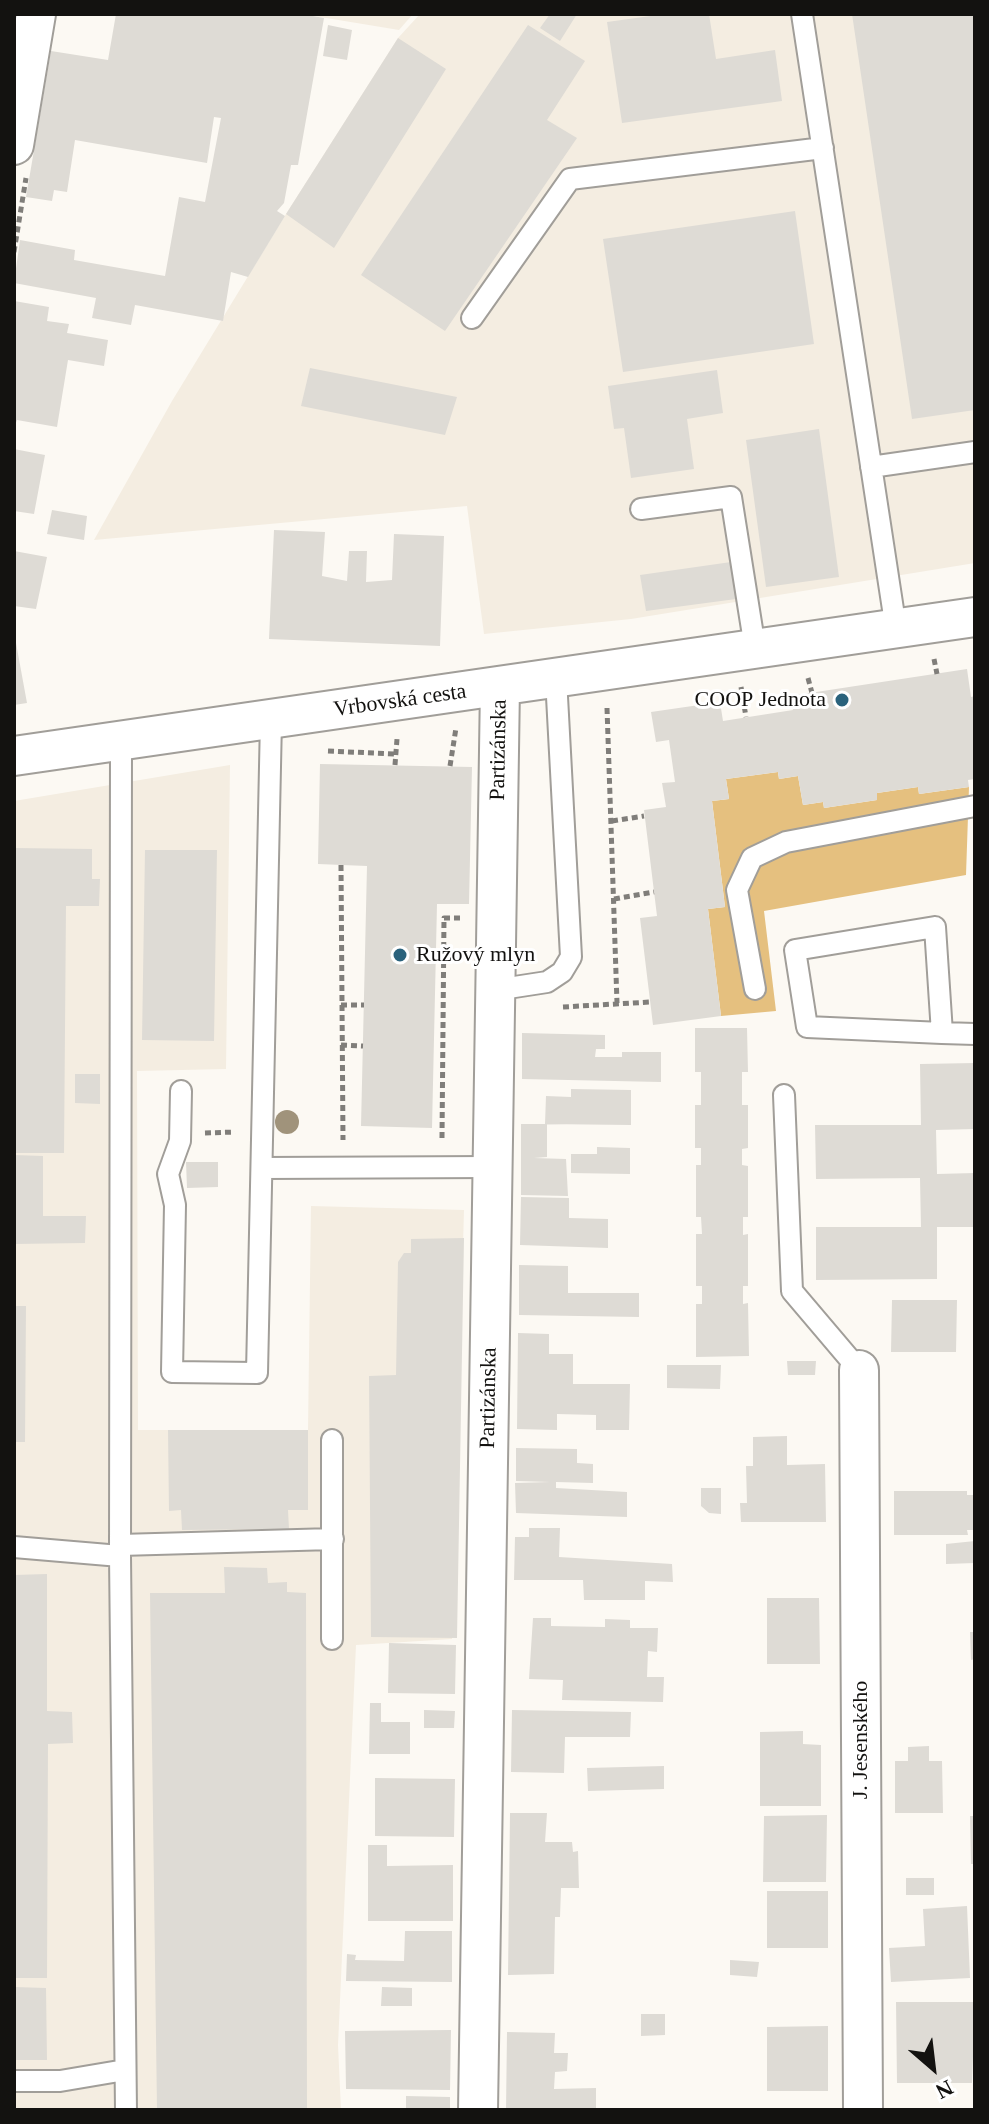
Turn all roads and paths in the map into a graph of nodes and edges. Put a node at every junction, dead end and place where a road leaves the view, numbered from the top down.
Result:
1 (36, 14) edge
2 (802, 14) edge
3 (14, 145) edge
4 (823, 148) junction
5 (472, 318) dead end
6 (975, 452) edge
7 (871, 467) junction
8 (641, 509) dead end
9 (975, 617) edge
10 (896, 629) junction
11 (755, 648) junction
12 (934, 659) dead end
13 (937, 674) dead end
14 (808, 677) dead end
15 (556, 678) junction
16 (500, 686) junction
17 (741, 686) dead end
18 (812, 693) dead end
19 (607, 706) dead end
20 (746, 717) dead end
21 (271, 720) junction
22 (457, 724) dead end
23 (397, 734) dead end
24 (121, 741) junction
25 (318, 751) dead end
26 (396, 754) junction
27 (14, 756) edge
28 (395, 765) dead end
29 (450, 766) dead end
30 (975, 806) edge
31 (644, 816) dead end
32 (612, 821) junction
33 (341, 865) dead end
34 (654, 892) dead end
35 (614, 899) junction
36 (496, 918) junction
37 (755, 989) dead end
38 (495, 990) junction
39 (617, 1003) dead end
40 (341, 1005) junction
41 (364, 1005) dead end
42 (434, 1006) dead end
43 (443, 1006) junction
44 (942, 1033) junction
45 (975, 1034) edge
46 (341, 1045) junction
47 (363, 1046) dead end
48 (181, 1091) dead end
49 (784, 1095) dead end
50 (432, 1112) dead end
51 (442, 1112) junction
52 (262, 1131) junction
53 (180, 1134) junction
54 (428, 1138) dead end
55 (442, 1138) junction
56 (357, 1140) dead end
57 (492, 1152) junction
58 (262, 1168) junction
59 (859, 1370) joint
60 (332, 1440) dead end
61 (333, 1539) junction
62 (14, 1547) edge
63 (120, 1550) junction
64 (332, 1639) dead end
65 (125, 2070) junction
66 (14, 2081) edge
67 (126, 2110) edge
68 (478, 2110) edge
69 (863, 2110) edge

1 - 3 street
2 - 4 lane
4 - 5 lane
4 - 7 lane
6 - 7 lane
7 - 10 lane
8 - 11 lane
9 - 10 street, Vrbovská cesta
10 - 11 street, Vrbovská cesta
11 - 15 street, Vrbovská cesta
12 - 13 path
14 - 18 path
15 - 16 street, Vrbovská cesta
15 - 38 lane
16 - 21 street, Vrbovská cesta
16 - 36 street, Partizánska
17 - 20 path
19 - 32 path
21 - 24 street, Vrbovská cesta
21 - 52 lane
22 - 29 path
23 - 26 path
24 - 27 street, Vrbovská cesta
24 - 63 lane
25 - 26 path
26 - 28 path
30 - 37 lane
31 - 32 path
32 - 35 path
33 - 40 path
34 - 35 path
35 - 39 path
36 - 38 street, Partizánska
36 - 43 path
38 - 57 street, Partizánska
40 - 41 path
40 - 46 path
42 - 43 path
43 - 51 path
44 - 44 lane
44 - 45 lane
46 - 47 path
46 - 56 path
48 - 53 lane
49 - 59 lane
50 - 51 path
51 - 55 path
52 - 53 path
52 - 58 lane
53 - 58 lane
54 - 55 path
55 - 57 path
57 - 58 lane
57 - 68 street, Partizánska
59 - 69 street, J. Jesenského
60 - 61 lane
61 - 63 lane
61 - 64 lane
62 - 63 lane
63 - 65 lane
65 - 66 lane
65 - 67 lane

